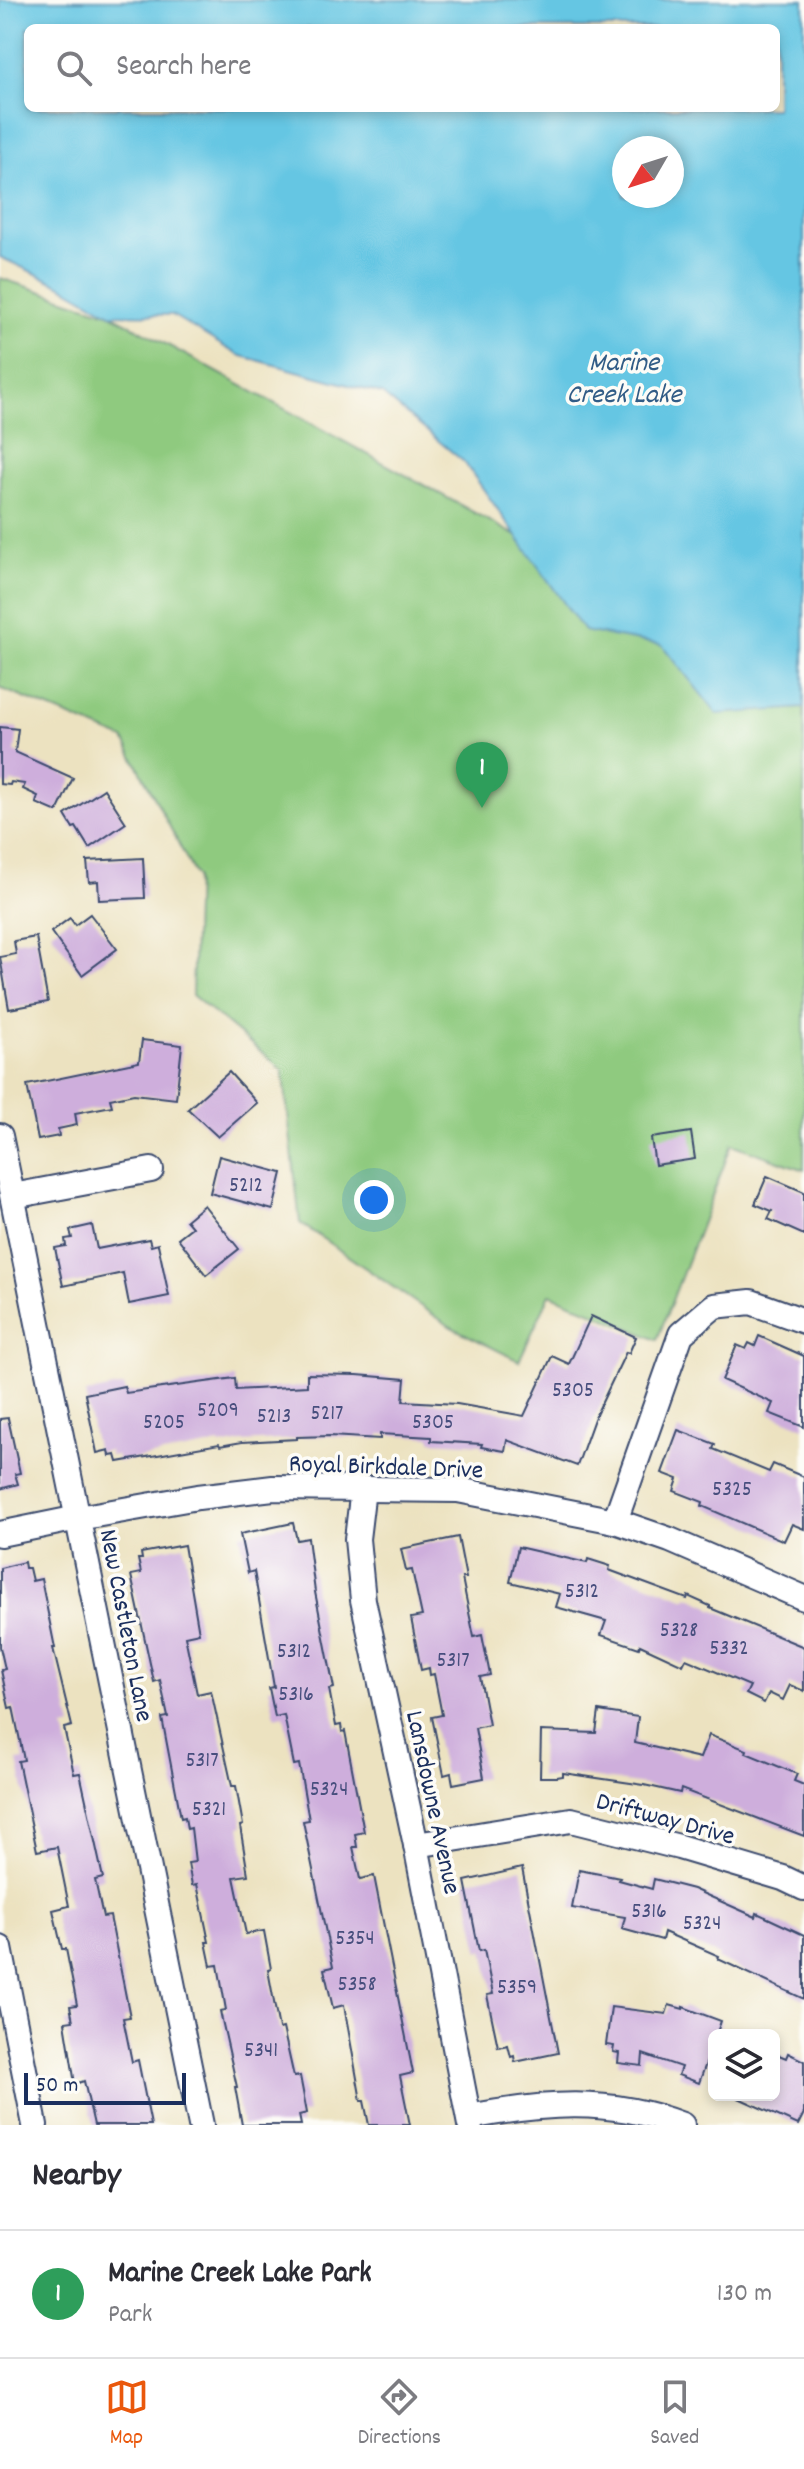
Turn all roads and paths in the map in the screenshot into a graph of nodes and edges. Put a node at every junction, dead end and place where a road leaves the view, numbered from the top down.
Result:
1 (0, 1136) edge
2 (151, 1170) dead end
3 (13, 1196) junction
4 (804, 1321) edge
5 (363, 1489) junction
6 (78, 1518) junction
7 (615, 1521) junction
8 (0, 1534) edge
9 (804, 1598) edge
10 (416, 1845) junction
11 (804, 1888) edge
12 (0, 1948) edge
13 (470, 2121) edge
14 (35, 2125) edge
15 (201, 2125) edge
16 (682, 2125) edge

1 - 3 street, New Castleton Lane
2 - 3 street
3 - 6 street, New Castleton Lane
4 - 7 street
5 - 6 street, Royal Birkdale Drive
5 - 7 street, Royal Birkdale Drive
5 - 10 street, Lansdowne Avenue
6 - 8 street, Royal Birkdale Drive
6 - 15 street, New Castleton Lane
7 - 9 street, Royal Birkdale Drive
10 - 11 street, Driftway Drive
10 - 13 street, Lansdowne Avenue
12 - 14 street
13 - 16 street

